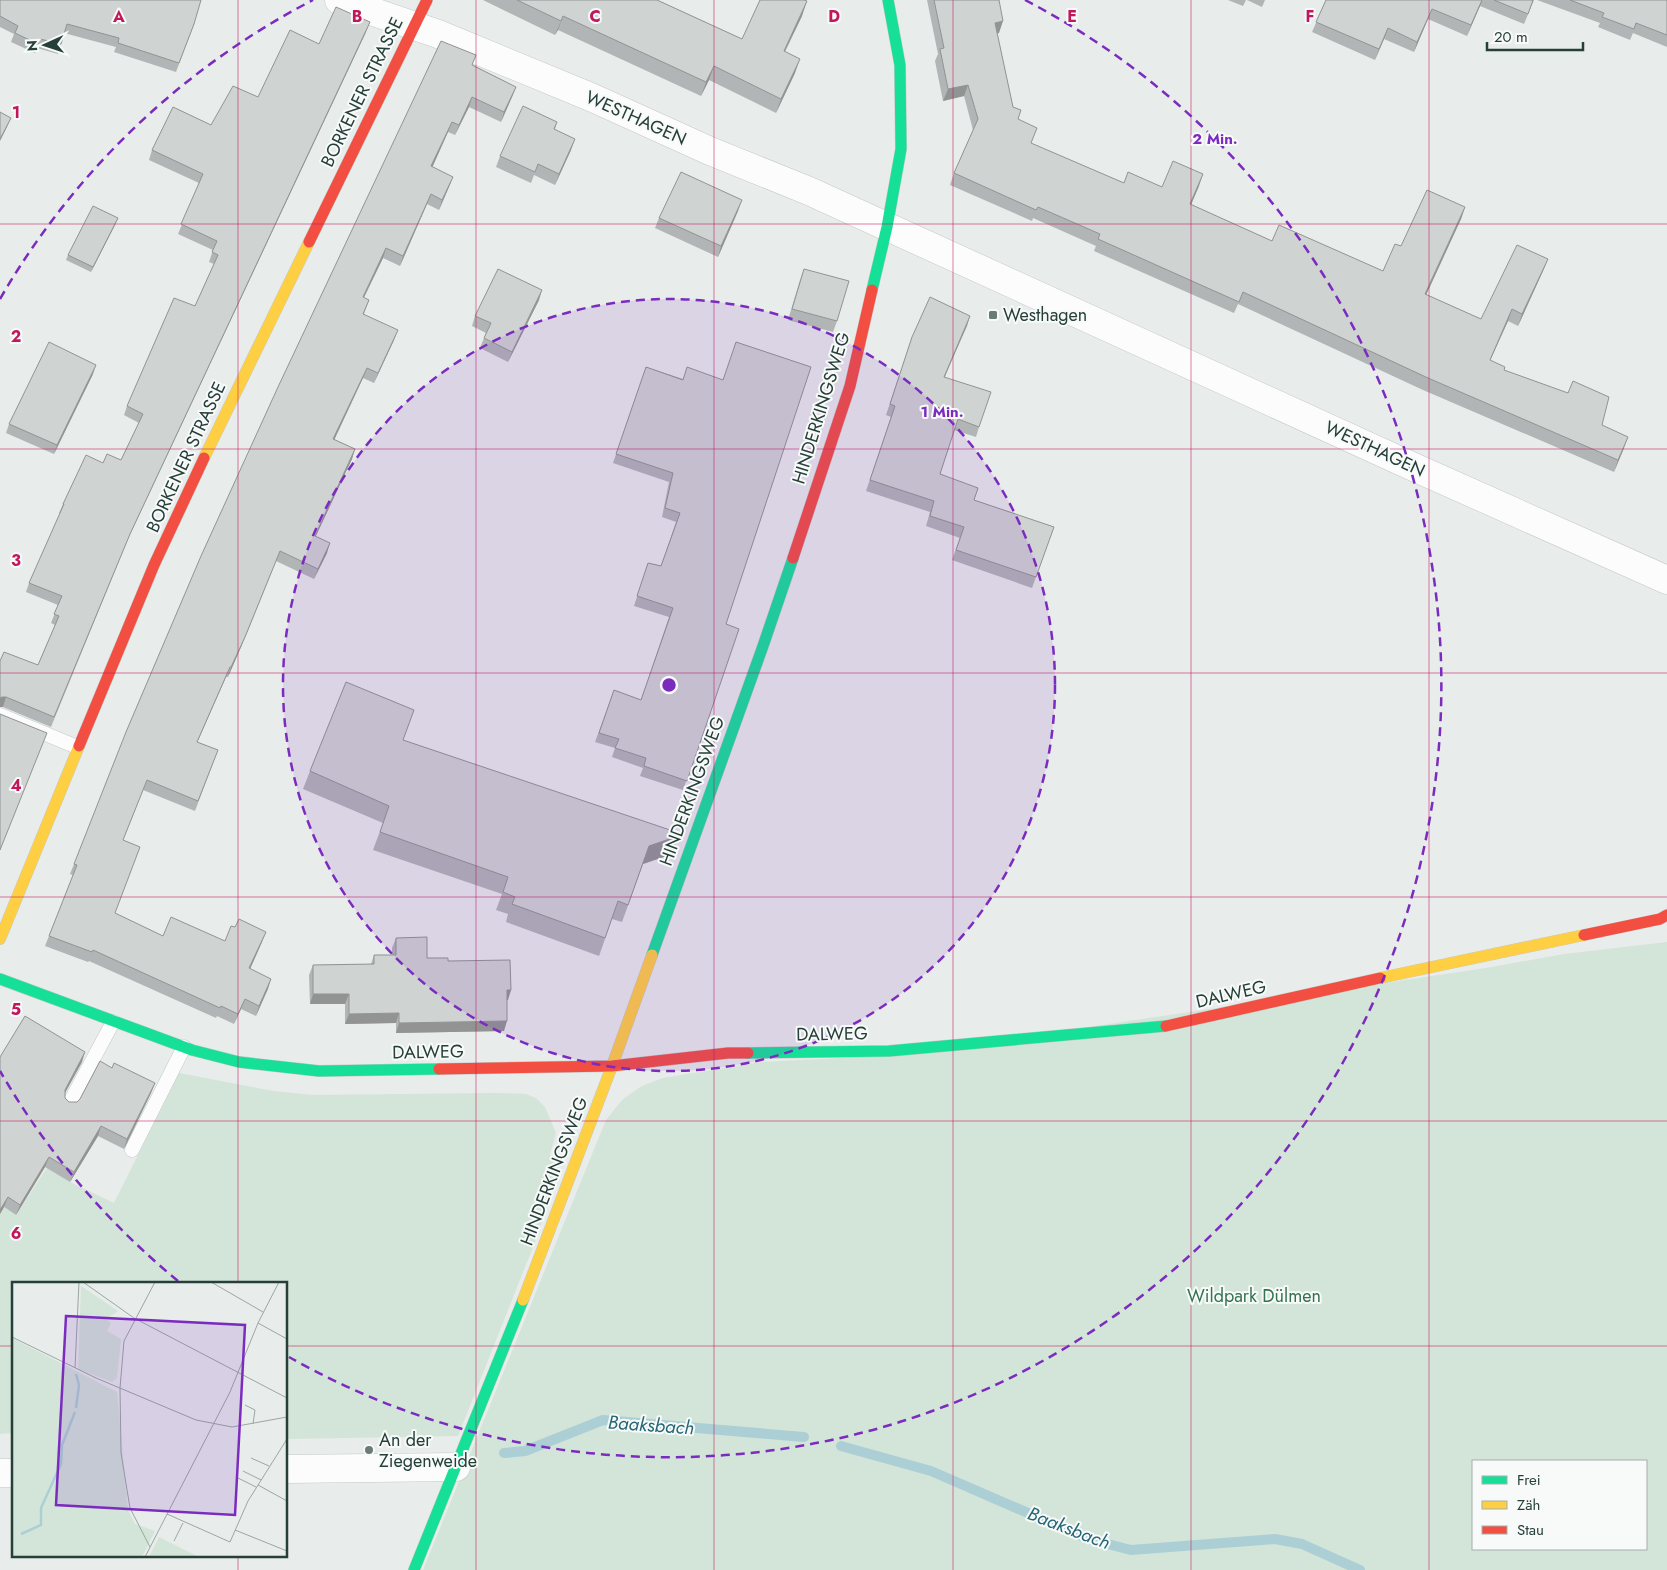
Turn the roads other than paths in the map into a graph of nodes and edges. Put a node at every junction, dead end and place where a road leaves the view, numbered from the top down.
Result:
1 (339, 0) edge
2 (426, 0) edge
3 (888, 0) edge
4 (414, 25) junction
5 (886, 227) junction
6 (1667, 580) edge
7 (0, 715) edge
8 (78, 747) junction
9 (1667, 916) edge
10 (0, 939) edge
11 (0, 979) edge
12 (113, 1022) junction
13 (184, 1047) junction
14 (612, 1066) junction
15 (69, 1104) edge
16 (132, 1150) dead end
17 (456, 1467) junction
18 (288, 1469) edge
19 (414, 1570) edge

1 - 4 street, WESTHAGEN
2 - 4 street, BORKENER STRASSE
3 - 5 street, HINDERKINGSWEG
4 - 5 street, WESTHAGEN
4 - 8 street, BORKENER STRASSE
5 - 6 street, WESTHAGEN
5 - 14 street, HINDERKINGSWEG
7 - 8 lane
8 - 10 street, BORKENER STRASSE
9 - 14 street, DALWEG
11 - 12 street, DALWEG
12 - 13 street, DALWEG
12 - 15 lane
13 - 14 street, DALWEG
13 - 16 lane
14 - 17 street, HINDERKINGSWEG
17 - 18 street
17 - 19 street, HINDERKINGSWEG

